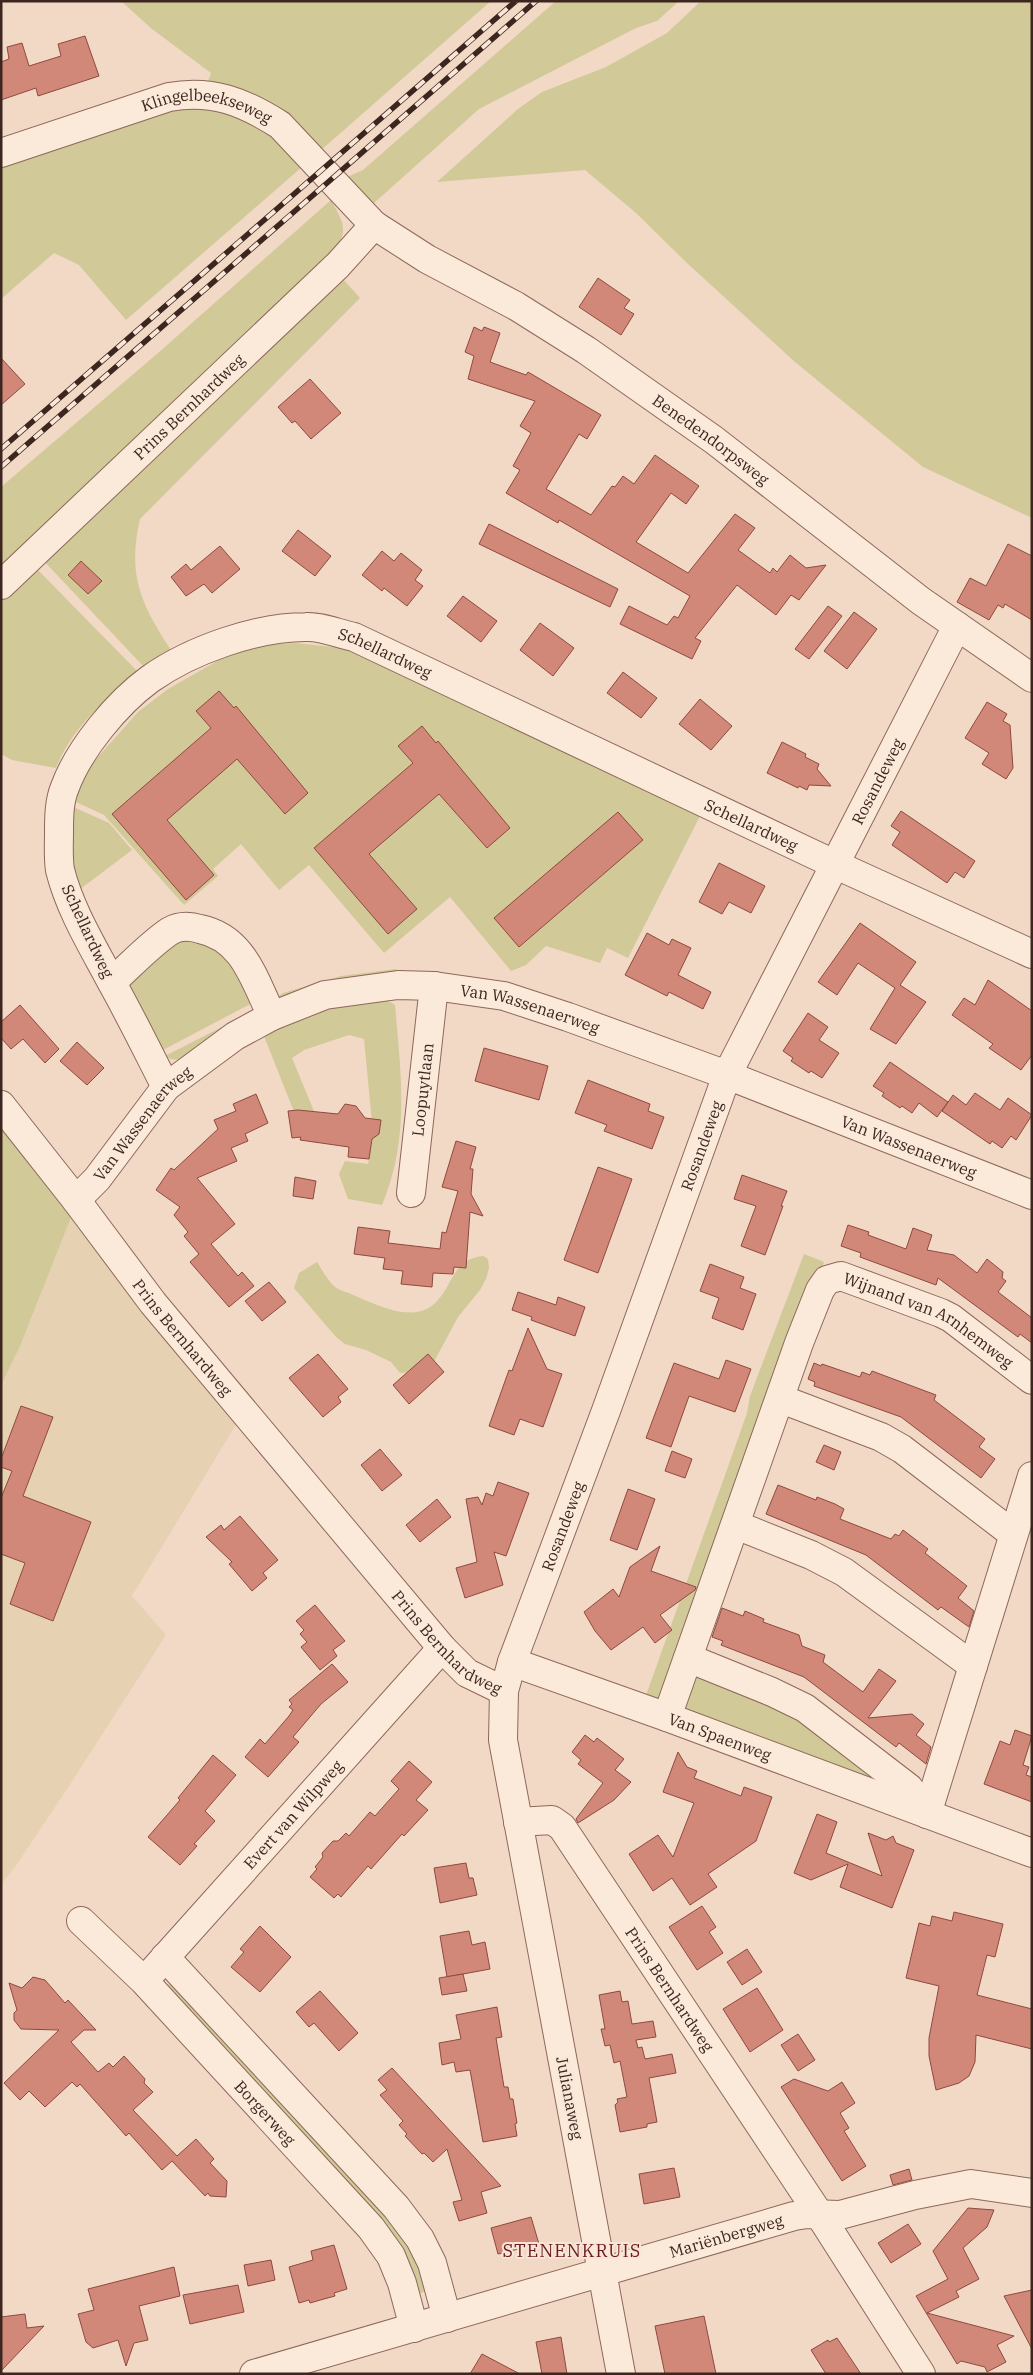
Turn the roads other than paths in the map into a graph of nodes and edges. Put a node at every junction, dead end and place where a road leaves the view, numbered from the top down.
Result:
1 (1, 153) edge
2 (374, 225) junction
3 (1, 586) edge
4 (957, 626) junction
5 (1032, 678) edge
6 (834, 864) junction
7 (1032, 954) edge
8 (112, 982) junction
9 (434, 986) junction
10 (272, 1016) junction
11 (727, 1075) junction
12 (166, 1086) junction
13 (1, 1106) edge
14 (411, 1193) dead end
15 (1032, 1195) edge
16 (76, 1200) junction
17 (1032, 1380) edge
18 (781, 1399) junction
19 (1032, 1476) edge
20 (736, 1525) junction
21 (1013, 1534) junction
22 (442, 1648) junction
23 (688, 1658) junction
24 (512, 1662) junction
25 (973, 1666) junction
26 (504, 1692) junction
27 (667, 1717) junction
28 (927, 1814) junction
29 (518, 1822) junction
30 (1032, 1853) edge
31 (81, 1920) dead end
32 (165, 1957) junction
33 (144, 1981) junction
34 (1032, 2193) edge
35 (819, 2214) junction
36 (603, 2272) junction
37 (447, 2318) junction
38 (414, 2328) junction
39 (254, 2374) edge
40 (621, 2374) edge
41 (921, 2374) edge

1 - 2 street, Klingelbeekseweg
2 - 3 street, Prins Bernhardweg
2 - 4 street, Benedendorpsweg
4 - 5 street, Benedendorpsweg
4 - 6 street, Rosandeweg
6 - 7 street, Schellardweg
6 - 8 street, Schellardweg
6 - 11 street, Rosandeweg
8 - 10 street
8 - 12 street, Schellardweg
9 - 10 street, Van Wassenaerweg
9 - 11 street, Van Wassenaerweg
9 - 14 street, Loopuytlaan
10 - 12 street, Van Wassenaerweg
11 - 15 street, Van Wassenaerweg
11 - 24 street, Rosandeweg
12 - 16 street, Van Wassenaerweg
13 - 16 street, Prins Bernhardweg
16 - 22 street, Prins Bernhardweg
17 - 18 street, Wijnand van Arnhemweg
18 - 20 street, Wijnand van Arnhemweg
18 - 21 street
19 - 21 street
20 - 23 street, Wijnand van Arnhemweg
20 - 25 street
21 - 25 street
22 - 26 street, Prins Bernhardweg
22 - 32 street, Evert van Wilpweg
23 - 27 street, Wijnand van Arnhemweg
23 - 28 street
24 - 26 street, Rosandeweg
24 - 27 street, Van Spaenweg
25 - 28 street
26 - 29 street, Prins Bernhardweg
27 - 28 street, Van Spaenweg
28 - 30 street, Van Spaenweg
29 - 35 street, Prins Bernhardweg
29 - 36 street, Julianaweg
31 - 33 street, Borgerweg
32 - 33 street, Evert van Wilpweg
32 - 37 street, Borgerweg
33 - 38 street, Borgerweg
34 - 35 street, Mariënbergweg
35 - 36 street, Mariënbergweg
35 - 41 street, Prins Bernhardweg
36 - 37 street, Mariënbergweg
36 - 40 street, Julianaweg
37 - 38 street, Mariënbergweg
38 - 39 street, Mariënbergweg

